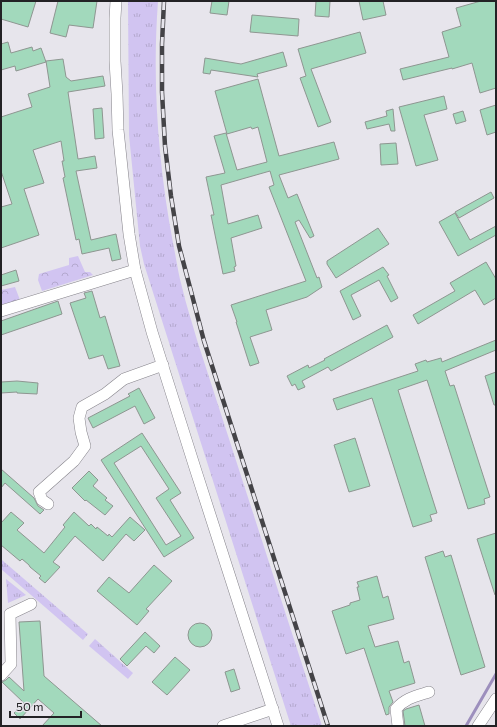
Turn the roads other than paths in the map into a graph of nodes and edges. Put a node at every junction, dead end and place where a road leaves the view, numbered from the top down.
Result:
1 (116, 1) edge
2 (135, 270) junction
3 (1, 311) edge
4 (163, 366) junction
5 (48, 504) dead end
6 (30, 604) dead end
7 (1, 675) edge
8 (429, 692) dead end
9 (496, 699) edge
10 (272, 709) junction
11 (223, 726) edge
12 (278, 726) edge
13 (398, 726) edge
14 (478, 726) edge

1 - 2 street
2 - 3 street
2 - 4 street
4 - 5 street
4 - 10 street
6 - 7 street
8 - 13 street
9 - 14 street
10 - 11 street
10 - 12 street

